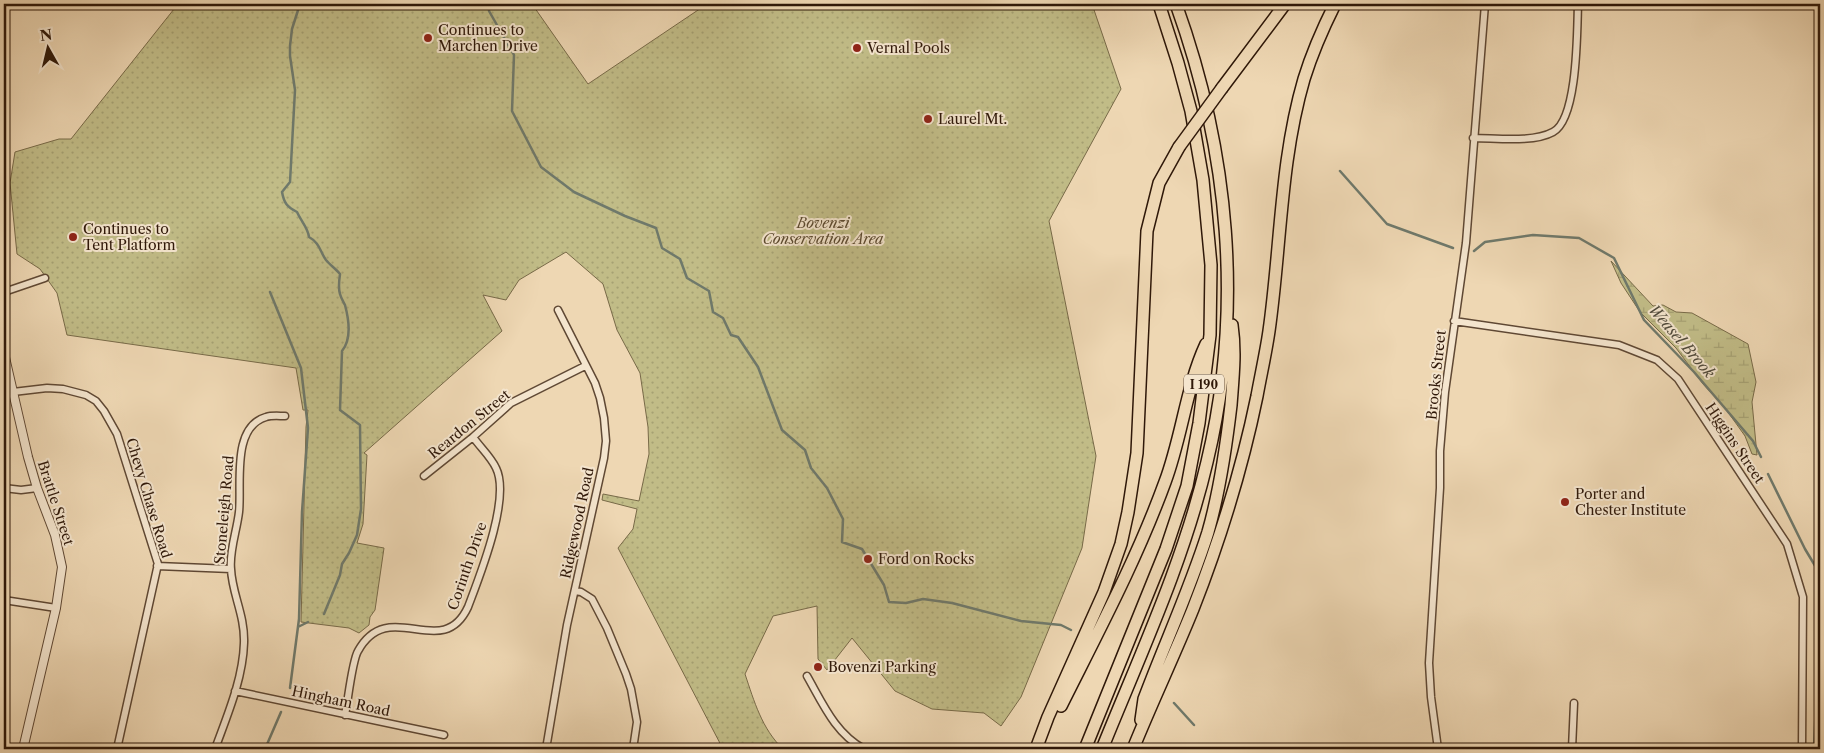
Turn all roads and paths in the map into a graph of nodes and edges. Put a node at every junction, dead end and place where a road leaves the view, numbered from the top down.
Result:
1 (1159, 4) edge
2 (1176, 4) edge
3 (1285, 4) edge
4 (1335, 4) edge
5 (1485, 4) edge
6 (1578, 4) edge
7 (1473, 138) junction
8 (45, 278) dead end
9 (4, 292) edge
10 (1228, 300) junction
11 (558, 310) dead end
12 (1454, 321) junction
13 (1210, 335) junction
14 (4, 353) edge
15 (585, 366) junction
16 (13, 392) junction
17 (285, 416) dead end
18 (473, 437) junction
19 (424, 476) dead end
20 (4, 488) edge
21 (37, 488) junction
22 (157, 566) junction
23 (231, 569) junction
24 (575, 590) junction
25 (4, 600) edge
26 (56, 608) junction
27 (807, 676) dead end
28 (234, 691) junction
29 (1574, 703) dead end
30 (345, 715) junction
31 (444, 735) dead end
32 (1135, 745) edge
33 (1037, 746) edge
34 (23, 749) edge
35 (117, 749) edge
36 (215, 749) edge
37 (546, 749) edge
38 (633, 749) edge
39 (864, 749) edge
40 (1085, 749) edge
41 (1102, 749) edge
42 (1438, 749) edge
43 (1572, 749) edge
44 (1802, 749) edge

1 - 13 highway, I 190
2 - 10 highway, I 190
3 - 33 highway, bridge
4 - 32 highway
5 - 7 street, Brooks Street
6 - 7 street
7 - 12 street, Brooks Street
8 - 9 street
10 - 32 highway
10 - 41 highway, I 190
11 - 15 street, Ridgewood Road
12 - 42 street, Brooks Street
12 - 44 street, Higgins Street
13 - 33 highway
13 - 40 highway, I 190
14 - 16 street, Brattle Street
15 - 18 street, Reardon Street
15 - 24 street, Ridgewood Road
16 - 21 street, Brattle Street
16 - 22 street, Chevy Chase Road
17 - 23 street, Stoneleigh Road
18 - 19 street, Reardon Street
18 - 30 street, Corinth Drive
20 - 21 street
21 - 26 street, Brattle Street
22 - 23 street
22 - 35 street, Chevy Chase Road
23 - 28 street, Stoneleigh Road
24 - 37 street, Ridgewood Road
24 - 38 street
25 - 26 street
26 - 34 street, Brattle Street
27 - 39 street
28 - 30 street, Hingham Road
28 - 36 street, Stoneleigh Road
29 - 43 street
30 - 31 street, Hingham Road

